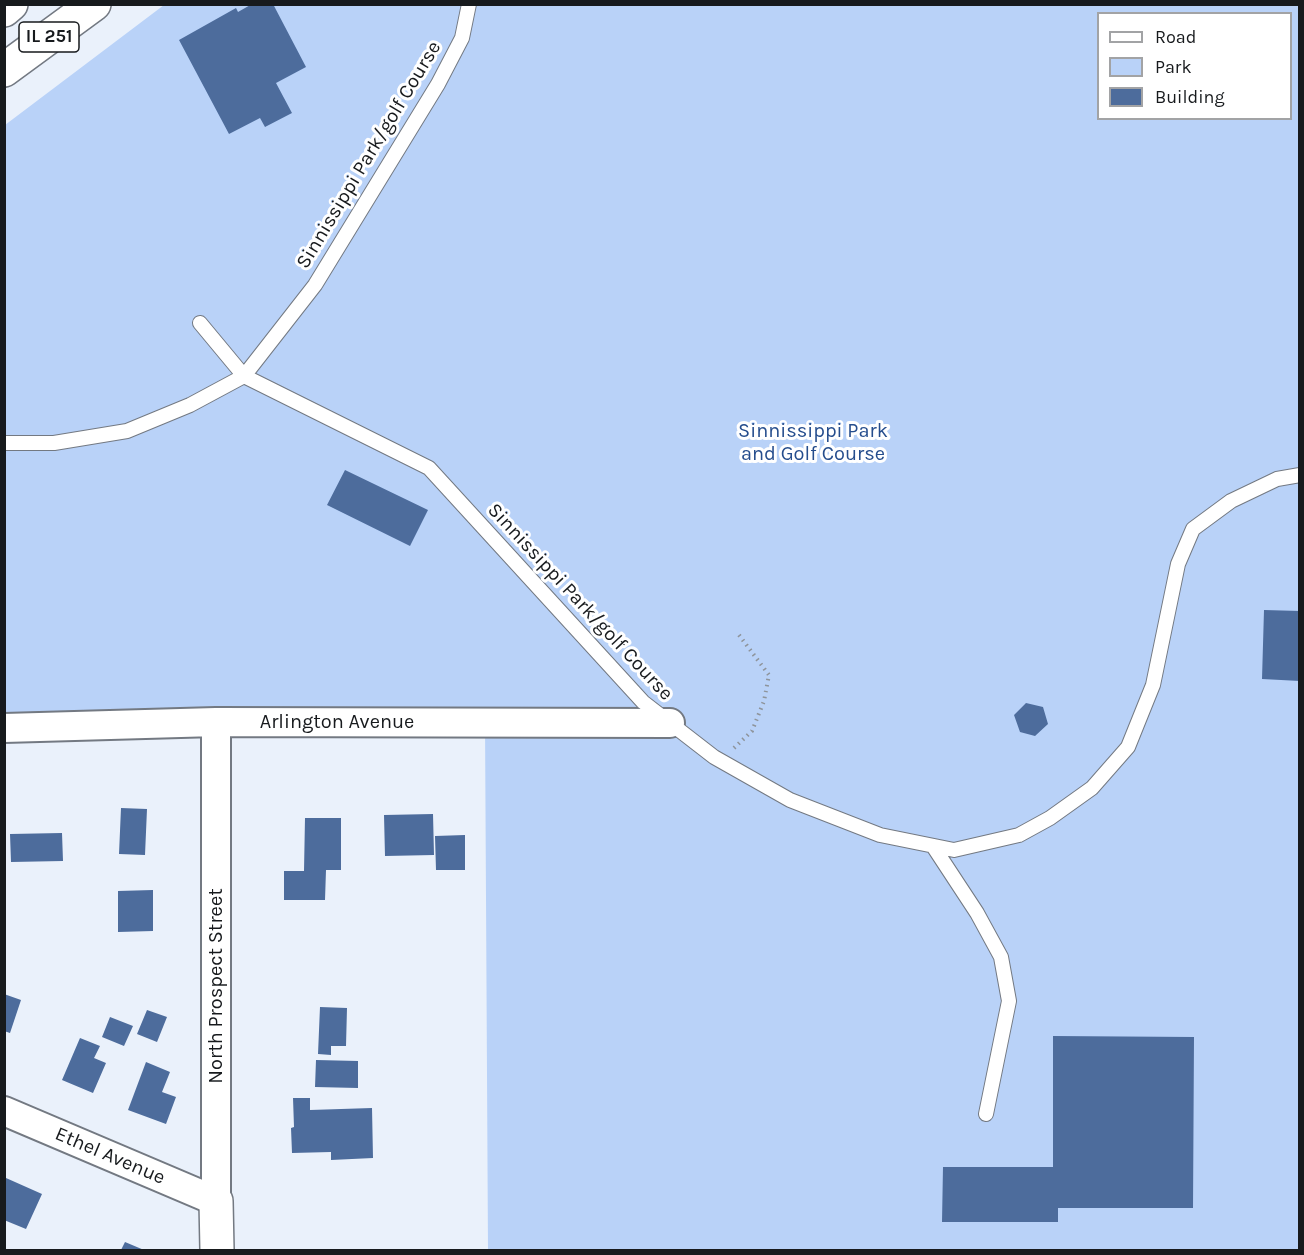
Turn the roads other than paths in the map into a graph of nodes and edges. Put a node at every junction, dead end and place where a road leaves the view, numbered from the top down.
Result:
1 (11, 4) edge
2 (94, 4) edge
3 (469, 4) edge
4 (4, 9) edge
5 (4, 70) edge
6 (200, 323) dead end
7 (244, 376) junction
8 (4, 443) edge
9 (1299, 475) edge
10 (216, 722) junction
11 (670, 723) junction
12 (4, 728) edge
13 (933, 846) junction
14 (4, 1111) edge
15 (986, 1114) dead end
16 (216, 1201) junction
17 (217, 1251) edge

1 - 4 main road, IL 251
2 - 5 main road, IL 251
3 - 7 lane, Sinnissippi Park/golf Course
6 - 7 lane
7 - 8 lane, Sinnissippi Park/golf Course
7 - 11 lane, Sinnissippi Park/golf Course
9 - 13 lane, Sinnissippi Park/golf Course
10 - 11 street, Arlington Avenue
10 - 12 street, Arlington Avenue
10 - 16 street, North Prospect Street
11 - 13 lane, Sinnissippi Park/golf Course
13 - 15 lane
14 - 16 street, Ethel Avenue
16 - 17 main road, North Prospect Street

